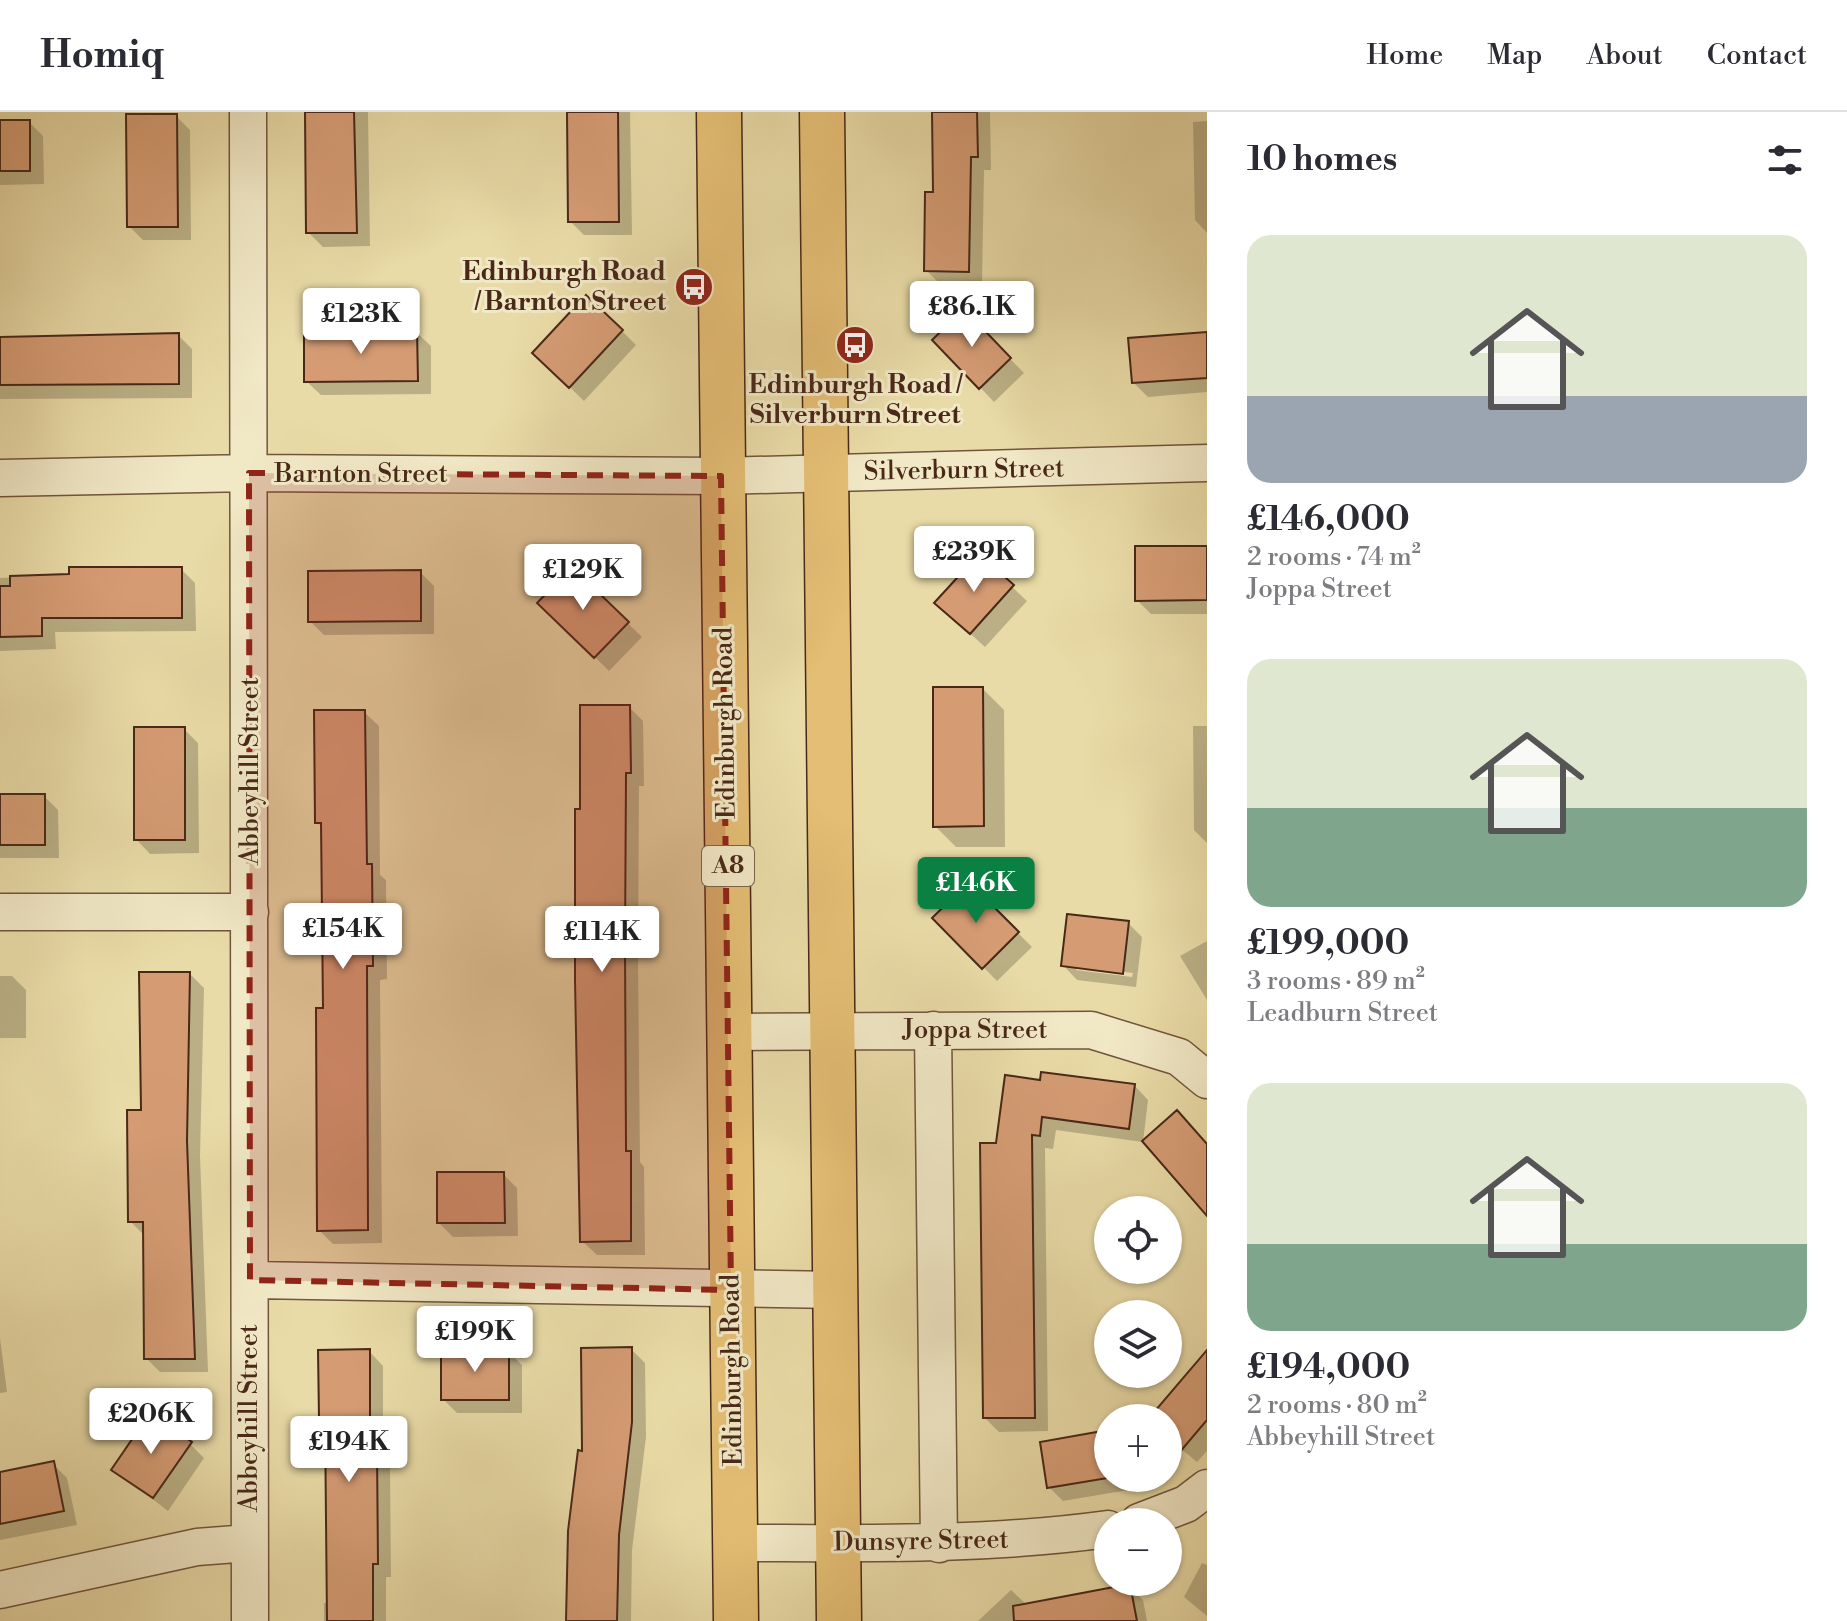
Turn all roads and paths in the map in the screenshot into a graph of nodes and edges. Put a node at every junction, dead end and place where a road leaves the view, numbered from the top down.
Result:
1 (248, 112) edge
2 (719, 112) edge
3 (822, 112) edge
4 (1207, 463) edge
5 (249, 473) junction
6 (825, 473) junction
7 (721, 476) junction
8 (0, 478) edge
9 (0, 912) edge
10 (250, 912) junction
11 (933, 1030) junction
12 (833, 1031) junction
13 (730, 1032) junction
14 (1207, 1080) edge
15 (250, 1280) junction
16 (731, 1290) junction
17 (837, 1290) junction
18 (1207, 1488) edge
19 (1176, 1508) edge
20 (1094, 1531) edge
21 (249, 1543) junction
22 (734, 1543) junction
23 (837, 1543) junction
24 (939, 1544) junction
25 (0, 1590) edge
26 (250, 1621) edge
27 (736, 1621) edge
28 (839, 1621) edge

1 - 5 street, Abbeyhill Street
2 - 7 main road, Edinburgh Road / A8
3 - 6 main road
4 - 6 street, Silverburn Street
5 - 7 street, Barnton Street
5 - 8 street, Barnton Street
5 - 10 street, Abbeyhill Street
6 - 7 street, Silverburn Street
6 - 12 main road
7 - 13 main road, Edinburgh Road / A8
9 - 10 street
10 - 15 street, Abbeyhill Street
11 - 12 street, Joppa Street
11 - 14 street, Joppa Street
11 - 24 street
12 - 13 street, Joppa Street
12 - 17 main road
13 - 16 main road, Edinburgh Road / A8
15 - 16 street
15 - 21 street, Abbeyhill Street
16 - 17 street
16 - 22 main road, Edinburgh Road / A8
17 - 23 main road
18 - 19 street
20 - 24 street, Dunsyre Street
21 - 25 street
21 - 26 street, Abbeyhill Street
22 - 23 street, Dunsyre Street
22 - 27 main road, Edinburgh Road / A8
23 - 24 street, Dunsyre Street
23 - 28 main road

